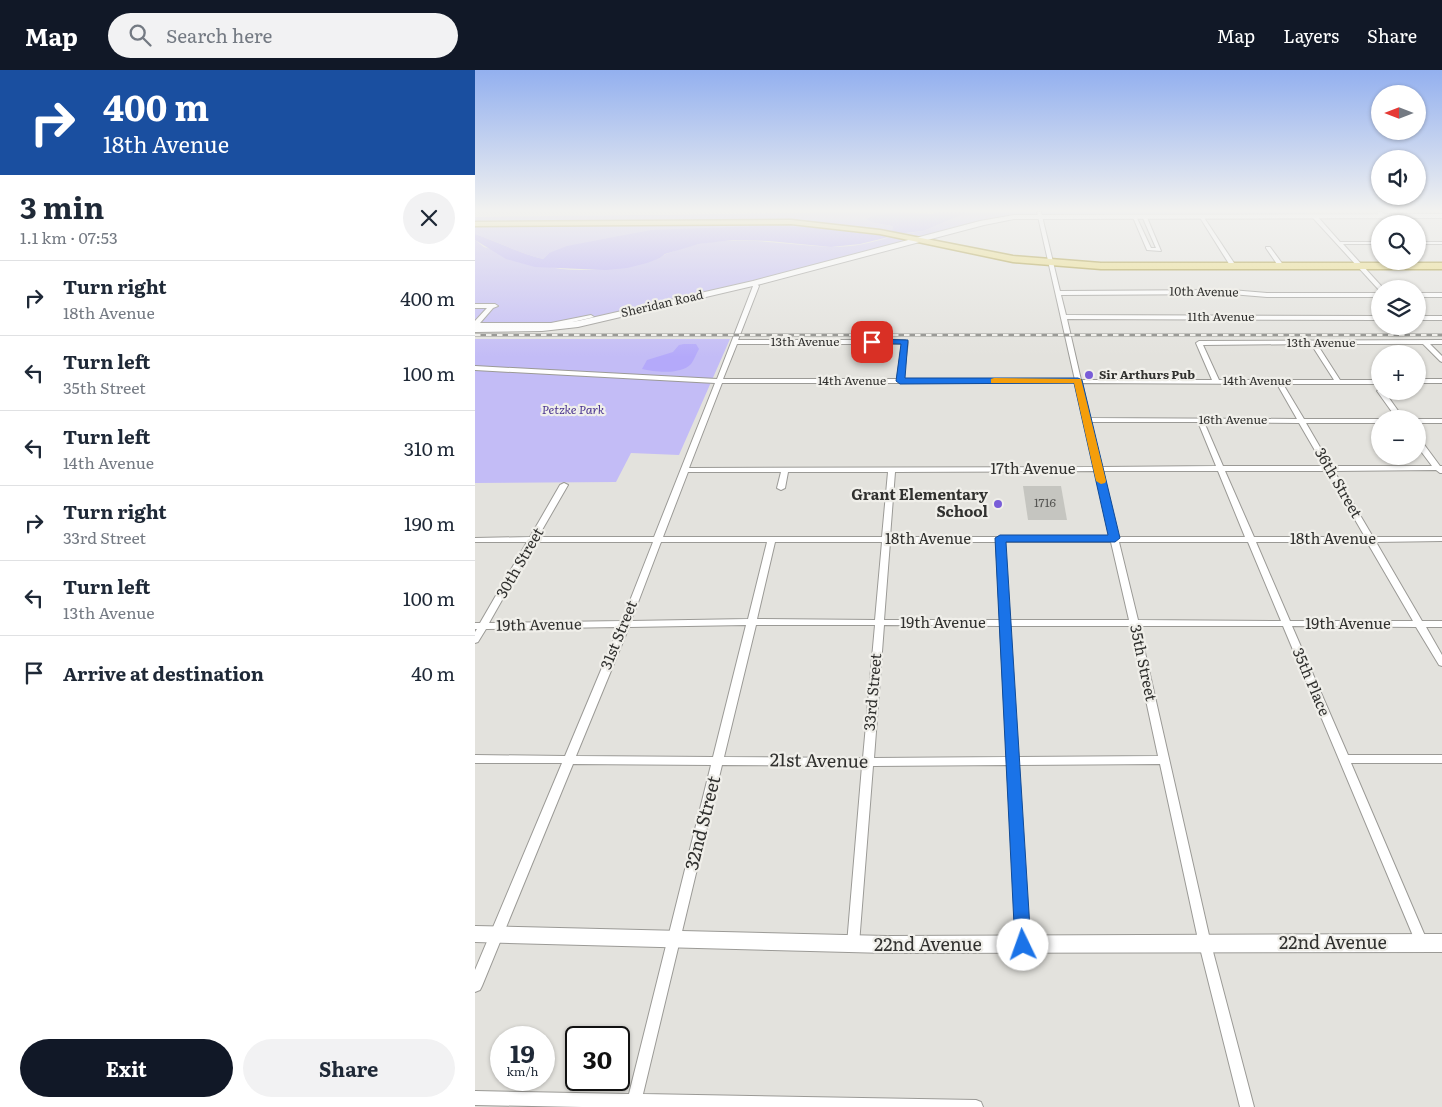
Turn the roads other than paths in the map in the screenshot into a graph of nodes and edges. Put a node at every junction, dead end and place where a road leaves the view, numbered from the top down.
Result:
1 (840, 260) edge
2 (1026, 260) edge
3 (1049, 260) edge
4 (1229, 260) edge
5 (1277, 260) edge
6 (1355, 260) edge
7 (1050, 264) junction
8 (1233, 266) junction
9 (1281, 266) junction
10 (1360, 266) junction
11 (1442, 266) edge
12 (1373, 280) edge
13 (754, 283) junction
14 (1057, 293) junction
15 (1371, 295) edge
16 (1426, 295) edge
17 (1442, 295) edge
18 (475, 306) edge
19 (1063, 317) junction
20 (591, 318) dead end
21 (1371, 318) edge
22 (1426, 318) edge
23 (1442, 318) edge
24 (475, 326) edge
25 (734, 342) junction
26 (1425, 342) junction
27 (1442, 342) edge
28 (1313, 343) junction
29 (1442, 360) edge
30 (475, 368) edge
31 (1078, 380) junction
32 (719, 381) junction
33 (900, 381) junction
34 (1216, 381) junction
35 (1426, 381) edge
36 (1442, 381) edge
37 (1279, 382) junction
38 (1338, 382) junction
39 (1371, 382) edge
40 (1087, 420) junction
41 (1200, 420) junction
42 (1301, 420) junction
43 (1371, 421) edge
44 (1426, 421) edge
45 (1442, 421) edge
46 (1426, 452) edge
47 (1221, 468) junction
48 (1329, 468) junction
49 (785, 469) junction
50 (891, 469) junction
51 (1098, 469) junction
52 (685, 470) junction
53 (1441, 470) edge
54 (564, 485) dead end
55 (781, 488) dead end
56 (657, 538) junction
57 (772, 538) junction
58 (886, 538) junction
59 (1000, 538) junction
60 (1115, 538) junction
61 (1250, 538) junction
62 (1370, 538) junction
63 (1442, 538) edge
64 (475, 540) edge
65 (533, 540) junction
66 (752, 622) junction
67 (879, 623) junction
68 (1005, 623) junction
69 (1134, 623) junction
70 (625, 624) junction
71 (1286, 624) junction
72 (1419, 624) junction
73 (1442, 624) edge
74 (479, 626) edge
75 (475, 640) edge
76 (1442, 663) edge
77 (475, 759) edge
78 (569, 759) junction
79 (1344, 759) junction
80 (1442, 759) edge
81 (718, 760) junction
82 (1013, 760) junction
83 (1163, 760) junction
84 (867, 762) junction
85 (475, 934) edge
86 (497, 935) junction
87 (674, 941) junction
88 (1422, 943) junction
89 (1442, 943) edge
90 (853, 944) junction
91 (1205, 944) junction
92 (1023, 945) junction
93 (475, 986) edge
94 (475, 1098) edge
95 (634, 1104) edge
96 (976, 1107) edge
97 (1247, 1107) edge

1 - 13 street, Sheridan Road
2 - 7 main road, Sheridan Road
3 - 7 street, 35th Street
4 - 8 street
5 - 9 street
6 - 10 street
7 - 8 main road, Sheridan Road
7 - 14 street, 35th Street
8 - 9 main road, Sheridan Road
9 - 10 main road, Sheridan Road
10 - 11 main road, Sheridan Road
10 - 12 street
13 - 24 street, Sheridan Road
13 - 25 street, 31st Street
14 - 15 street, 10th Avenue
14 - 19 street, 35th Street
16 - 17 street
18 - 24 street
19 - 21 street, 11th Avenue
19 - 31 street, 35th Street
20 - 24 street
22 - 23 street
25 - 32 street, 31st Street
25 - 33 street, 13th Avenue
26 - 27 street, 13th Avenue
26 - 28 street, 13th Avenue
26 - 29 street
28 - 34 street, 13th Avenue
28 - 38 street
30 - 32 street, 14th Avenue
31 - 33 street, 14th Avenue
31 - 34 street, 14th Avenue
31 - 40 street, 35th Street
32 - 33 street, 14th Avenue
32 - 52 street, 31st Street
34 - 37 street, 14th Avenue
35 - 36 street
37 - 38 street, 14th Avenue
37 - 42 street, 36th Street
38 - 39 street, 14th Avenue
40 - 41 street, 16th Avenue
40 - 51 street, 35th Street
41 - 42 street, 16th Avenue
41 - 47 street, 35th Place
42 - 43 street, 16th Avenue
42 - 48 street, 36th Street
44 - 45 street
46 - 53 street
47 - 48 street, 17th Avenue
47 - 51 street, 17th Avenue
47 - 61 street, 35th Place
48 - 53 street, 17th Avenue
48 - 62 street, 36th Street
49 - 50 street, 17th Avenue
49 - 52 street, 17th Avenue
49 - 55 street
50 - 51 street, 17th Avenue
50 - 58 street, 33rd Street
51 - 60 street, 35th Street
52 - 56 street, 31st Street
54 - 65 street, 30th Street
56 - 57 street, 18th Avenue
56 - 65 street, 18th Avenue
56 - 70 street, 31st Street
57 - 58 street, 18th Avenue
57 - 66 street, 32nd Street
58 - 59 street, 18th Avenue
58 - 67 street, 33rd Street
59 - 60 street, 18th Avenue
59 - 68 street
60 - 61 street, 18th Avenue
60 - 69 street, 35th Street
61 - 62 street, 18th Avenue
61 - 71 street, 35th Place
62 - 63 street, 18th Avenue
62 - 72 street, 36th Street
64 - 65 street, 18th Avenue
65 - 74 street, 30th Street
66 - 67 street, 19th Avenue
66 - 70 street, 19th Avenue
66 - 81 street, 32nd Street
67 - 68 street, 19th Avenue
67 - 84 street, 33rd Street
68 - 69 street, 19th Avenue
68 - 82 street
69 - 71 street, 19th Avenue
69 - 83 street, 35th Street
70 - 74 street, 19th Avenue
70 - 78 street, 31st Street
71 - 72 street, 19th Avenue
71 - 79 street, 35th Place
72 - 73 street, 19th Avenue
72 - 76 street, 36th Street
74 - 75 street, 30th Street
77 - 78 street, 21st Avenue
78 - 81 street, 21st Avenue
78 - 86 street, 31st Street
79 - 80 street
79 - 88 street, 35th Place
81 - 84 street, 21st Avenue
81 - 87 street, 32nd Street
82 - 83 street, 21st Avenue
82 - 84 street, 21st Avenue
82 - 92 street
83 - 91 street, 35th Street
84 - 90 street, 33rd Street
85 - 86 street, 22nd Avenue
86 - 87 street, 22nd Avenue
86 - 93 street, 31st Street
87 - 90 street, 22nd Avenue
87 - 95 street, 32nd Street
88 - 89 street, 22nd Avenue
88 - 91 street, 22nd Avenue
90 - 92 street, 22nd Avenue
91 - 92 street, 22nd Avenue
91 - 97 street, 35th Street
94 - 95 street
95 - 96 street

